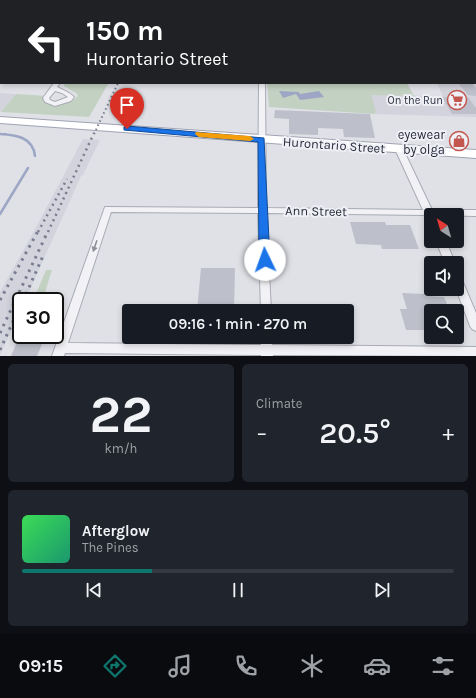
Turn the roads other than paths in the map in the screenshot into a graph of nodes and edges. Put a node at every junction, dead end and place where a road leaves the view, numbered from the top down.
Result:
1 (262, 84) edge
2 (0, 120) edge
3 (262, 140) junction
4 (399, 149) junction
5 (476, 154) edge
6 (427, 208) edge
7 (263, 211) junction
8 (476, 213) edge
9 (464, 214) edge
10 (424, 215) edge
11 (464, 296) edge
12 (266, 304) edge
13 (476, 326) edge
14 (59, 352) edge
15 (476, 352) edge
16 (267, 353) edge

1 - 3 street
2 - 3 main road, Hurontario Street
3 - 4 main road, Hurontario Street
3 - 7 street
4 - 5 main road, Hurontario Street
4 - 6 street
7 - 10 street, Ann Street
7 - 12 street
7 -> 14 street, Ann Street
8 - 9 street, Ann Street
11 - 13 street
14 - 16 street
15 - 16 street

